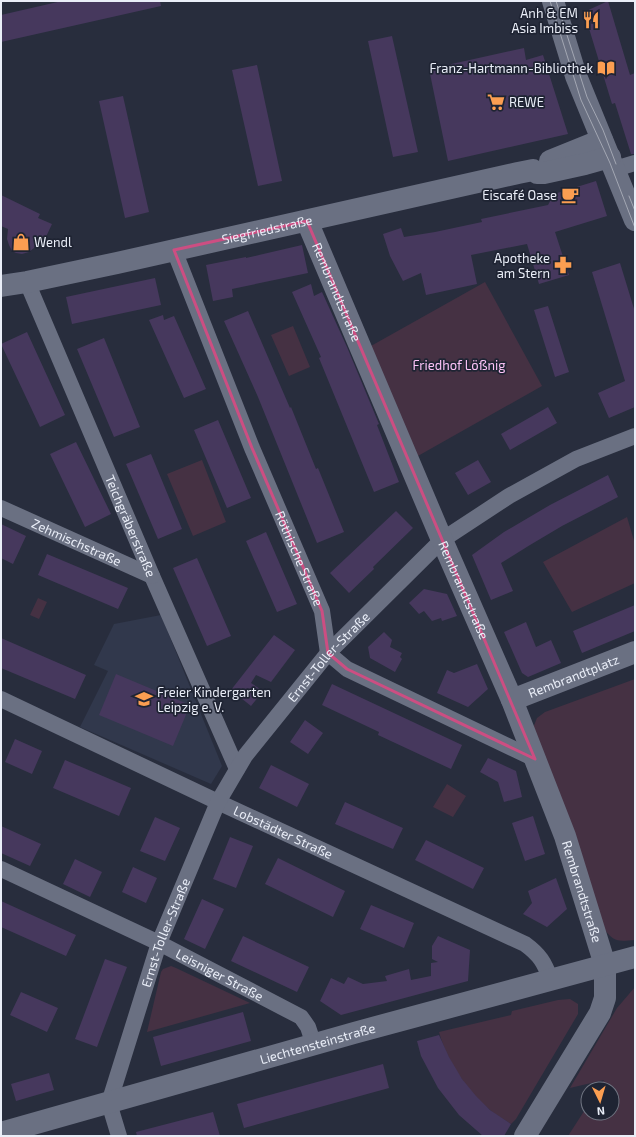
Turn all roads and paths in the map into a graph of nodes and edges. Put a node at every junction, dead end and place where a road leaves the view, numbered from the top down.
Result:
1 (553, 1) edge
2 (615, 157) edge
3 (307, 220) junction
4 (635, 220) edge
5 (174, 250) junction
6 (27, 282) junction
7 (1, 286) edge
8 (635, 436) edge
9 (1, 508) edge
10 (442, 540) junction
11 (152, 576) junction
12 (635, 652) edge
13 (328, 653) junction
14 (1, 699) edge
15 (512, 700) junction
16 (535, 759) junction
17 (238, 769) junction
18 (218, 802) junction
19 (1, 869) edge
20 (160, 943) junction
21 (635, 957) edge
22 (605, 964) junction
23 (551, 980) junction
24 (314, 1045) junction
25 (109, 1103) junction
26 (1, 1133) edge
27 (119, 1136) edge
28 (525, 1136) edge

1 - 2 street
2 - 3 street, Siegfriedstraße
2 - 4 street
3 - 5 street, Siegfriedstraße
3 - 10 street, Rembrandtstraße
5 - 6 street, Siegfriedstraße
5 - 13 street, Röthische Straße
6 - 7 street, Siegfriedstraße
6 - 11 street, Teichgräberstraße
8 - 10 street, Ernst-Toller-Straße
9 - 11 street, Zehmischstraße
10 - 13 street, Ernst-Toller-Straße
10 - 15 street, Rembrandtstraße
11 - 17 street, Teichgräberstraße
12 - 15 street, Rembrandtplatz
13 - 16 street
13 - 17 street, Ernst-Toller-Straße
14 - 18 street, Lobstädter Straße
15 - 16 street, Rembrandtstraße
16 - 22 street, Rembrandtstraße
17 - 18 street, Ernst-Toller-Straße
18 - 20 street, Ernst-Toller-Straße
18 - 23 street, Lobstädter Straße
19 - 20 street, Leisniger Straße
20 - 24 street, Leisniger Straße
20 - 25 street, Ernst-Toller-Straße
21 - 22 street, Liechtensteinstraße
22 - 23 street, Liechtensteinstraße
22 - 28 street, Rembrandtstraße
23 - 24 street, Liechtensteinstraße
24 - 25 street, Liechtensteinstraße
25 - 26 street, Liechtensteinstraße
25 - 27 street

